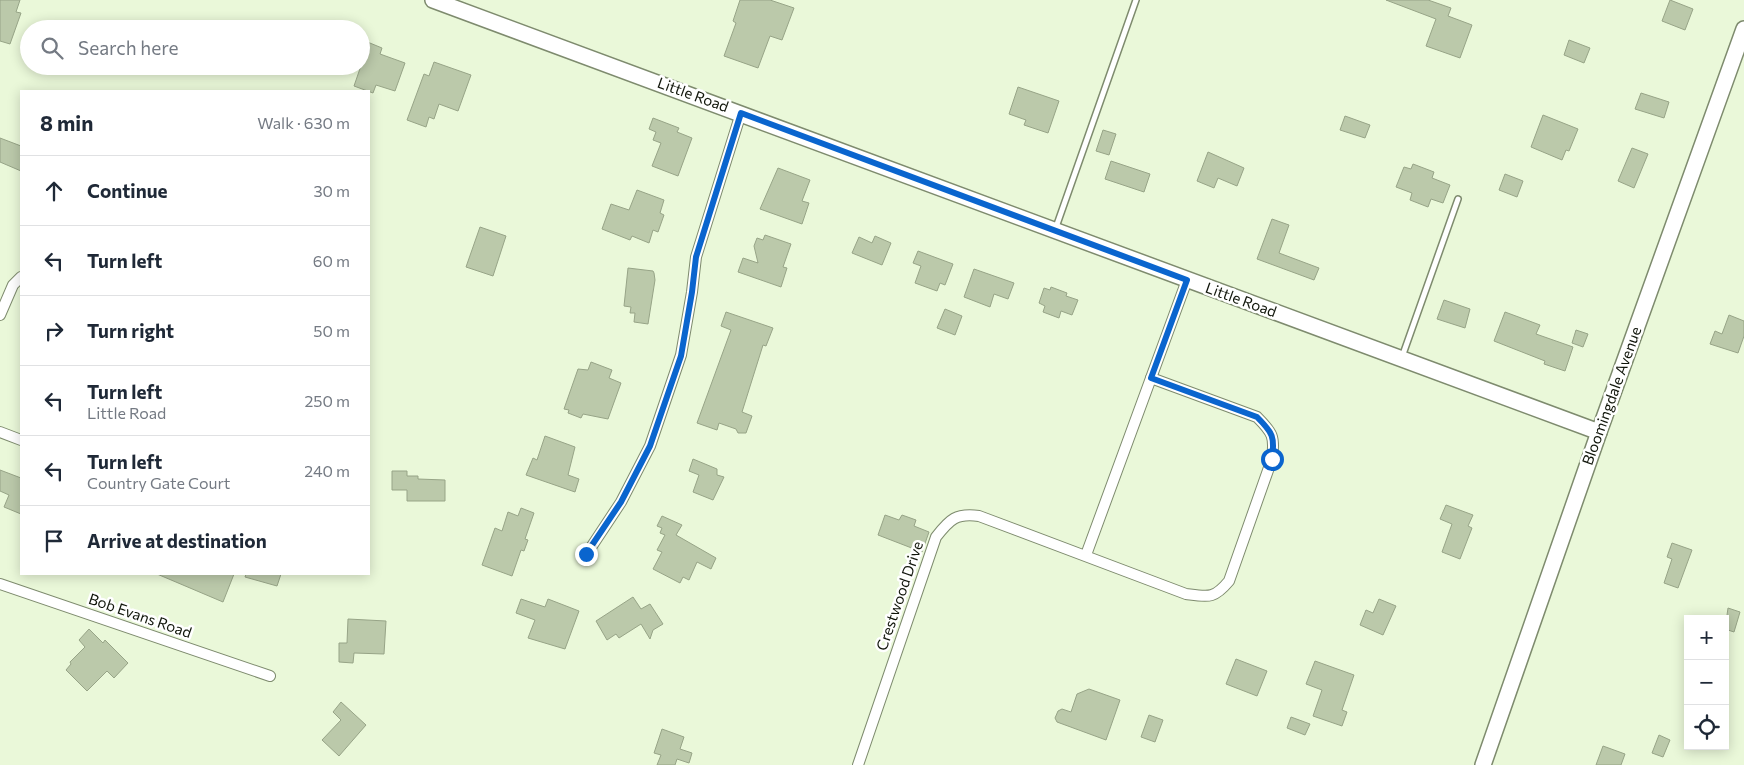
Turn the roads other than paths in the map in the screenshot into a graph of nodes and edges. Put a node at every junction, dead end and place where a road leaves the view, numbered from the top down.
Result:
1 (434, 0) edge
2 (1136, 0) edge
3 (1744, 29) edge
4 (741, 113) junction
5 (1458, 199) dead end
6 (1055, 230) junction
7 (20, 277) edge
8 (1187, 280) junction
9 (0, 315) edge
10 (1401, 359) junction
11 (1151, 378) junction
12 (0, 432) edge
13 (1599, 432) junction
14 (20, 437) edge
15 (586, 554) dead end
16 (1086, 555) junction
17 (0, 584) edge
18 (270, 676) dead end
19 (858, 765) edge
20 (1483, 765) edge

1 - 4 street, Little Road
2 - 6 lane
3 - 13 street, Bloomingdale Avenue
4 - 6 street, Little Road
4 - 15 street
5 - 10 lane
6 - 8 street, Little Road
7 - 9 street
8 - 10 street, Little Road
8 - 11 street
10 - 13 street, Little Road
11 - 16 street
11 - 16 street, Crestwood Drive
12 - 14 street
13 - 20 street, Bloomingdale Avenue
16 - 19 street, Crestwood Drive
17 - 18 street, Bob Evans Road

